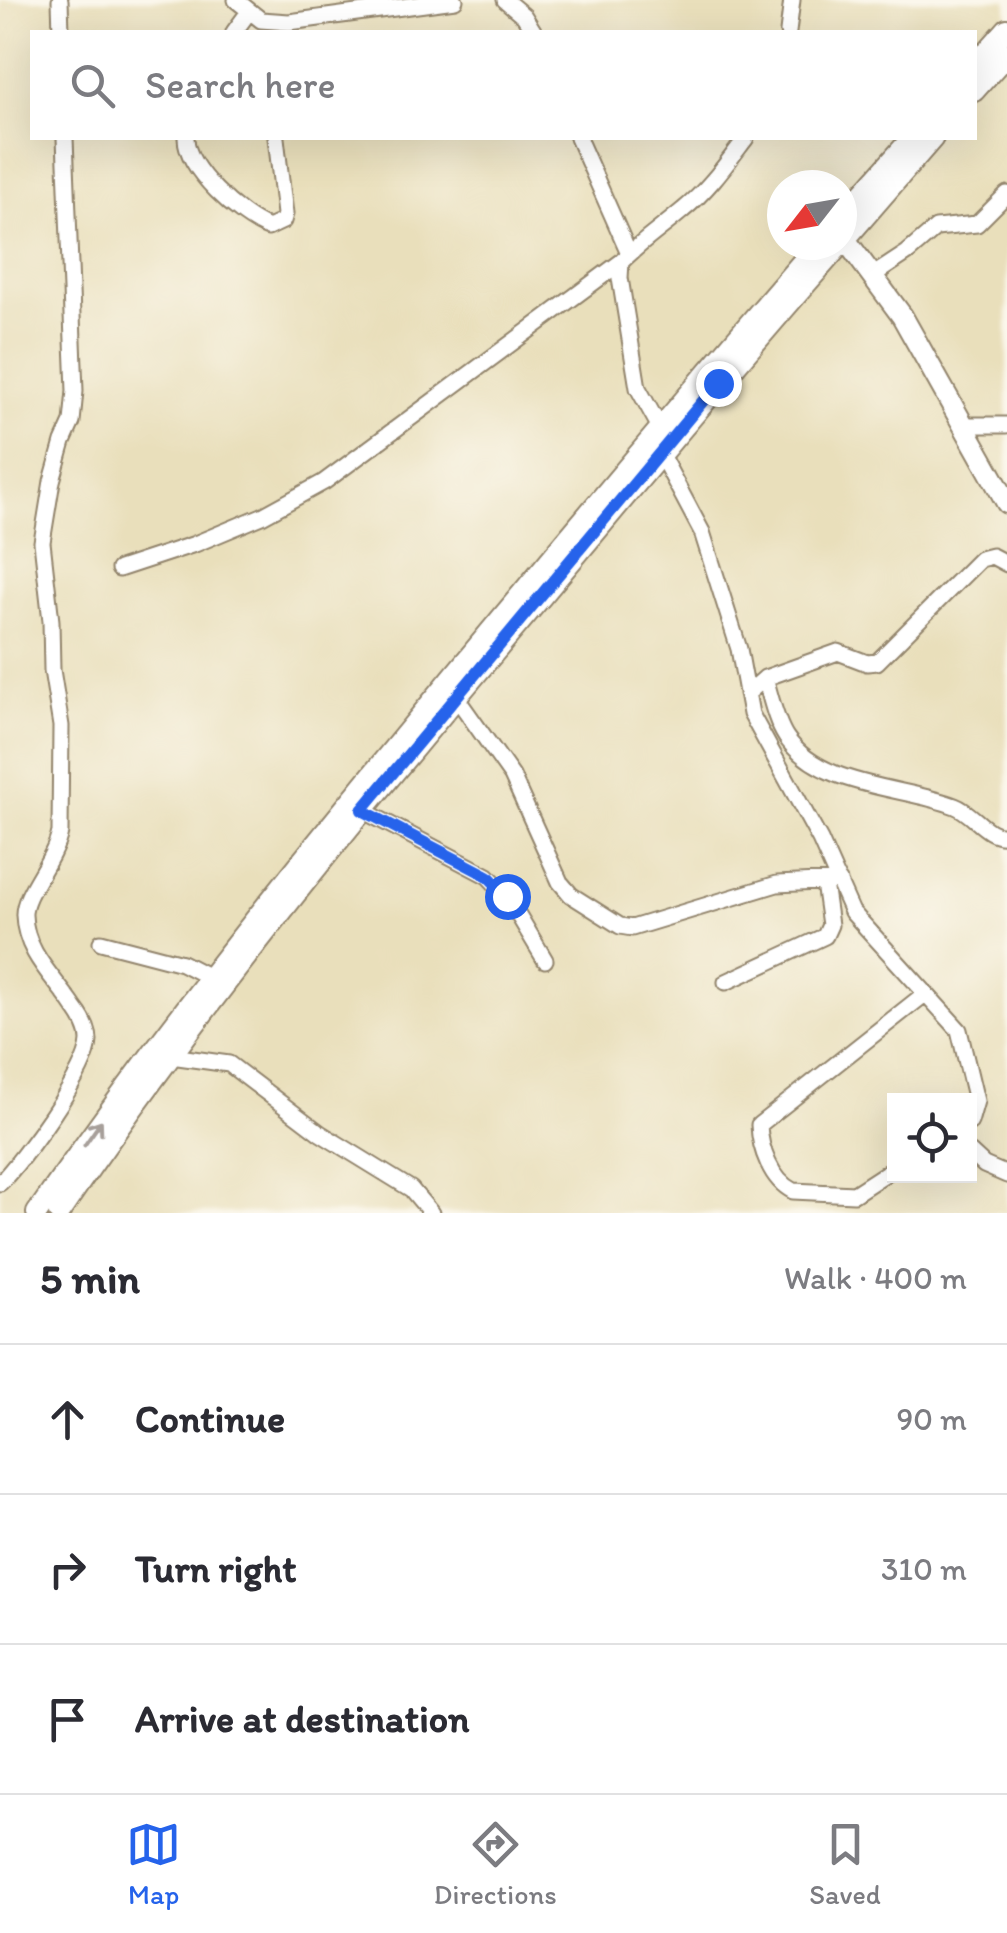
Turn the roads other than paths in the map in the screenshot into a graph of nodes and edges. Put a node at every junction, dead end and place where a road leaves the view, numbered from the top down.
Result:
1 (60, 0) edge
2 (236, 0) edge
3 (454, 0) edge
4 (505, 0) edge
5 (792, 0) edge
6 (257, 22) edge
7 (285, 27) edge
8 (1007, 29) edge
9 (61, 30) edge
10 (533, 30) edge
11 (788, 30) edge
12 (1007, 54) edge
13 (977, 63) edge
14 (977, 88) edge
15 (65, 140) edge
16 (186, 140) edge
17 (276, 140) edge
18 (579, 140) edge
19 (744, 140) edge
20 (910, 140) edge
21 (931, 140) edge
22 (1007, 194) edge
23 (857, 200) edge
24 (857, 225) edge
25 (626, 258) junction
26 (857, 258) edge
27 (805, 260) edge
28 (827, 260) edge
29 (872, 276) junction
30 (964, 425) junction
31 (1007, 425) edge
32 (660, 426) junction
33 (660, 453) junction
34 (1007, 503) edge
35 (1007, 564) edge
36 (119, 569) dead end
37 (765, 678) junction
38 (747, 694) junction
39 (456, 697) junction
40 (362, 810) junction
41 (1007, 835) edge
42 (831, 882) junction
43 (101, 942) dead end
44 (545, 960) dead end
45 (209, 977) junction
46 (726, 982) dead end
47 (926, 993) junction
48 (196, 1008) junction
49 (171, 1046) junction
50 (974, 1093) edge
51 (977, 1158) edge
52 (887, 1173) edge
53 (1007, 1175) edge
54 (0, 1182) edge
55 (37, 1213) edge
56 (59, 1213) edge
57 (431, 1213) edge

1 - 9 street
2 - 6 street
3 - 7 street
4 - 10 street
5 - 11 street
6 - 7 street
8 - 13 main road
12 - 14 main road
15 - 54 street
16 - 17 street
18 - 25 street
19 - 25 street
20 - 23 main road
21 - 24 main road
22 - 29 street
25 - 32 street
25 - 36 street
26 - 29 main road
27 - 32 main road
28 - 33 main road
29 - 30 main road
30 - 31 street
30 - 34 main road
32 - 45 main road
33 - 38 street
33 - 39 main road
35 - 37 street
37 - 38 street
37 - 41 street
38 - 42 street
39 - 40 main road
39 - 42 street
40 - 44 street
40 - 48 main road
42 - 46 street
42 - 47 street
43 - 45 street
45 - 48 main road
47 - 50 street
47 - 52 street
48 - 49 main road
55 -> 49 main road
49 - 56 main road
49 - 57 street
51 - 53 street

